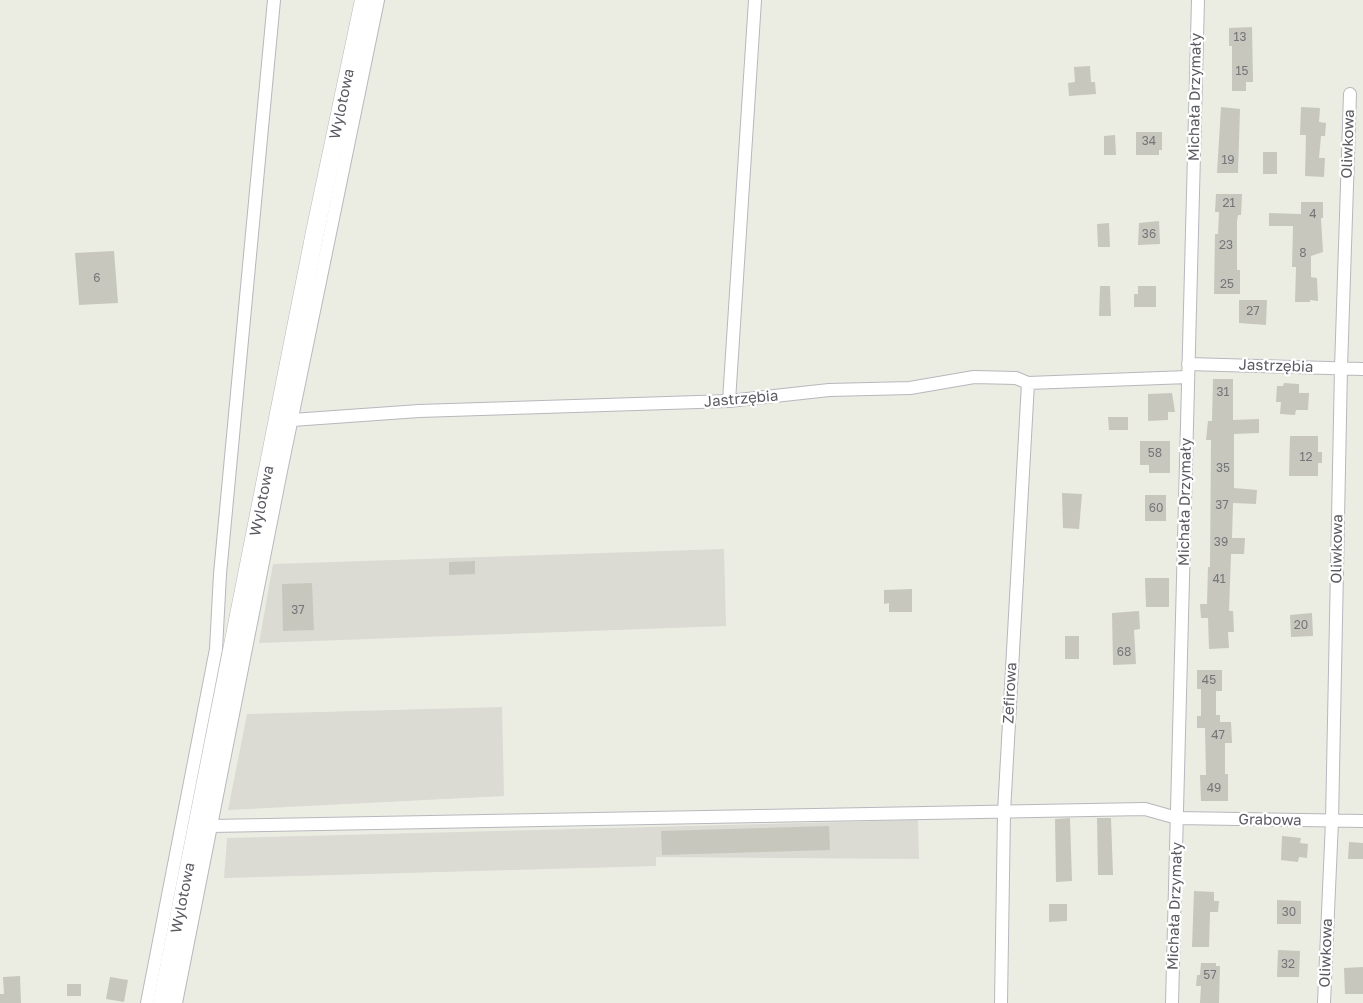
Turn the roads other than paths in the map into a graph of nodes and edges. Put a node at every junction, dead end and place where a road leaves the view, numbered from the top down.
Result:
1 (274, 0) edge
2 (364, 0) edge
3 (378, 0) edge
4 (755, 0) edge
5 (1198, 0) edge
6 (1350, 94) dead end
7 (1188, 364) junction
8 (1341, 368) junction
9 (1363, 368) edge
10 (1188, 377) junction
11 (1028, 383) junction
12 (729, 401) junction
13 (292, 420) junction
14 (1004, 812) junction
15 (1177, 818) junction
16 (1332, 821) junction
17 (1363, 821) edge
18 (210, 826) junction
19 (147, 1003) edge
20 (162, 1003) edge
21 (176, 1003) edge
22 (1001, 1003) edge
23 (1172, 1003) edge
24 (1324, 1003) edge

1 - 19 street, Wylotowa
2 - 20 street, Wylotowa
3 - 13 street, Wylotowa
4 - 12 street
5 - 7 street, Michała Drzymały
6 - 8 street, Oliwkowa
7 - 8 street, Jastrzębia
7 - 10 street, Michała Drzymały
8 - 9 street, Jastrzębia
8 - 16 street, Oliwkowa
10 - 11 street, Jastrzębia
10 - 15 street, Michała Drzymały
11 - 12 street, Jastrzębia
11 - 14 street, Zefirowa
12 - 13 street, Jastrzębia
13 - 18 street, Wylotowa
14 - 15 street, Grabowa
14 - 18 street, Grabowa
14 - 22 street, Zefirowa
15 - 16 street, Grabowa
15 - 23 street, Michała Drzymały
16 - 17 street, Grabowa
16 - 24 street, Oliwkowa
18 - 21 street, Wylotowa

